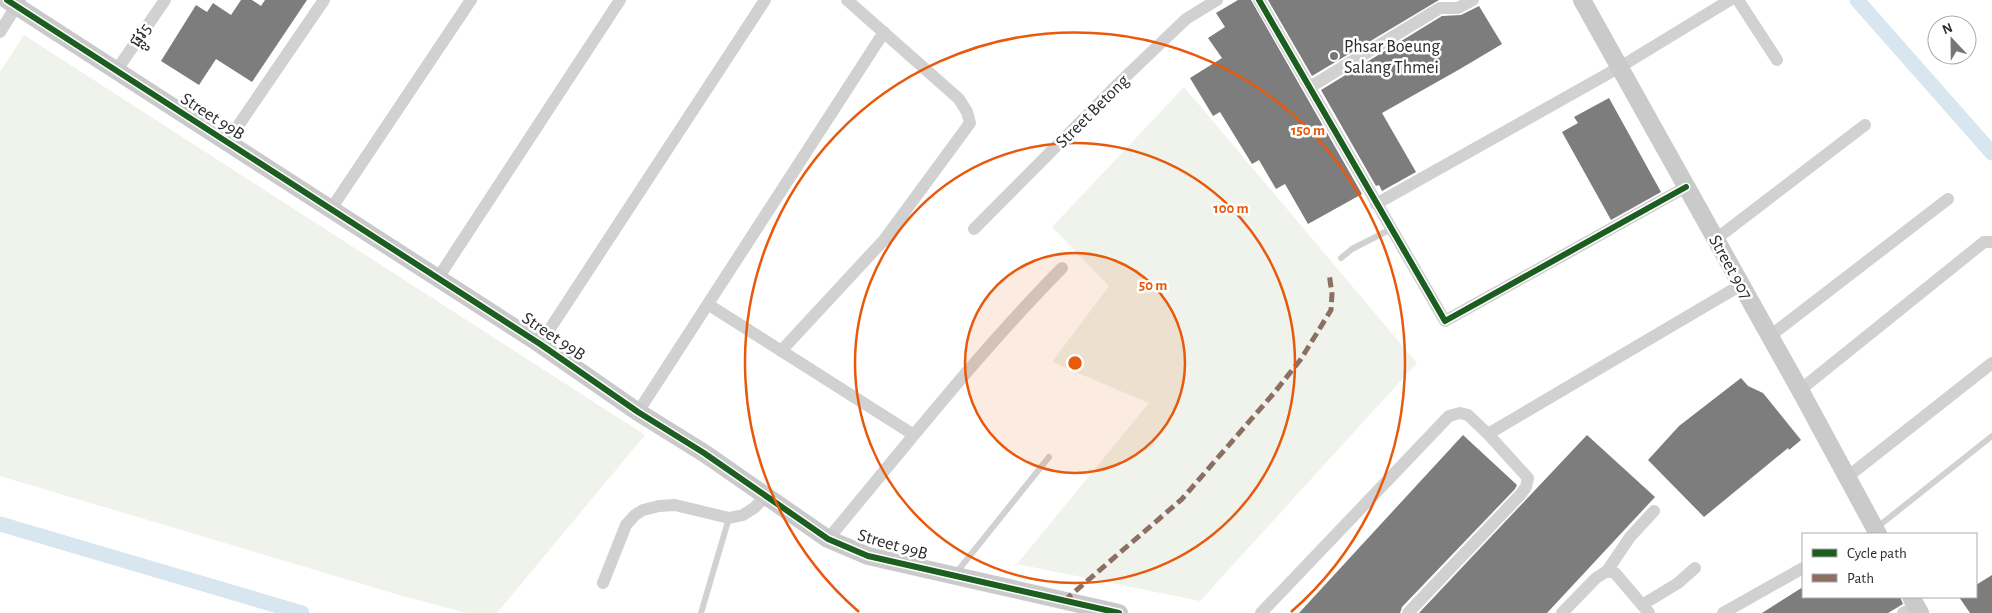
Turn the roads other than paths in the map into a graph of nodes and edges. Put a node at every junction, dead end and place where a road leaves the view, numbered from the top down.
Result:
1 (165, 0) edge
2 (324, 0) edge
3 (471, 0) edge
4 (620, 0) edge
5 (765, 0) edge
6 (848, 0) edge
7 (1217, 0) edge
8 (1259, 0) edge
9 (1472, 0) edge
10 (1582, 0) edge
11 (1730, 0) edge
12 (1738, 0) edge
13 (14, 2) edge
14 (1437, 4) edge
15 (0, 32) edge
16 (884, 32) junction
17 (1777, 60) dead end
18 (1620, 67) junction
19 (116, 71) junction
20 (1310, 87) junction
21 (1865, 125) dead end
22 (226, 142) junction
23 (1686, 187) junction
24 (1948, 199) dead end
25 (1376, 204) junction
26 (331, 209) junction
27 (974, 229) dead end
28 (1391, 229) junction
29 (1716, 239) junction
30 (1992, 242) edge
31 (1341, 258) dead end
32 (1062, 268) dead end
33 (438, 278) junction
34 (1741, 285) junction
35 (709, 305) junction
36 (1770, 336) junction
37 (540, 344) junction
38 (781, 351) junction
39 (1992, 363) edge
40 (1800, 390) junction
41 (638, 412) junction
42 (1488, 434) junction
43 (914, 435) junction
44 (1992, 436) edge
45 (1049, 457) dead end
46 (1846, 478) junction
47 (765, 497) junction
48 (1654, 511) dead end
49 (728, 518) junction
50 (1873, 533) edge
51 (828, 539) junction
52 (1695, 568) dead end
53 (1802, 569) edge
54 (1607, 571) junction
55 (954, 576) junction
56 (603, 583) dead end
57 (1645, 609) edge
58 (701, 613) edge
59 (1119, 613) edge
60 (1261, 613) edge
61 (1408, 613) edge
62 (1562, 613) edge
63 (1722, 613) edge

1 - 19 street, ផ្លូវ5
2 - 22 street
3 - 26 street
4 - 33 street
5 - 37 street
6 - 16 street
7 - 27 street, Street Betong
8 - 20 street
9 - 14 street
10 - 18 street, Street 907
11 - 18 street
12 - 17 street
13 - 15 street
13 - 19 street, Street 99B
14 - 20 street
16 - 35 street
16 - 38 street
18 - 23 street, Street 907
18 - 25 street
19 - 22 street, Street 99B
20 - 25 street
21 - 29 street
22 - 26 street, Street 99B
23 - 28 street
23 - 29 street, Street 907
24 - 36 street
25 - 28 street
26 - 33 street, Street 99B
28 - 31 lane
29 - 34 street, Street 907
30 - 40 street
32 - 43 street
33 - 37 street, Street 99B
34 - 36 street, Street 907
34 - 42 street
35 - 38 street
35 - 41 street
36 - 40 street, Street 907
37 - 41 street, Street 99B
38 - 43 street
39 - 46 street
40 - 46 street, Street 907
41 - 47 street, Street 99B
42 - 60 street
42 - 61 street
43 - 51 street
44 - 50 lane
45 - 55 lane
46 - 50 street, Street 907
47 - 49 street
47 - 51 street, Street 99B
48 - 54 street
49 - 56 street
49 - 58 lane
51 - 55 street, Street 99B
52 - 57 street
53 - 63 street
54 - 57 street
54 - 62 street
55 - 59 street, Street 99B

